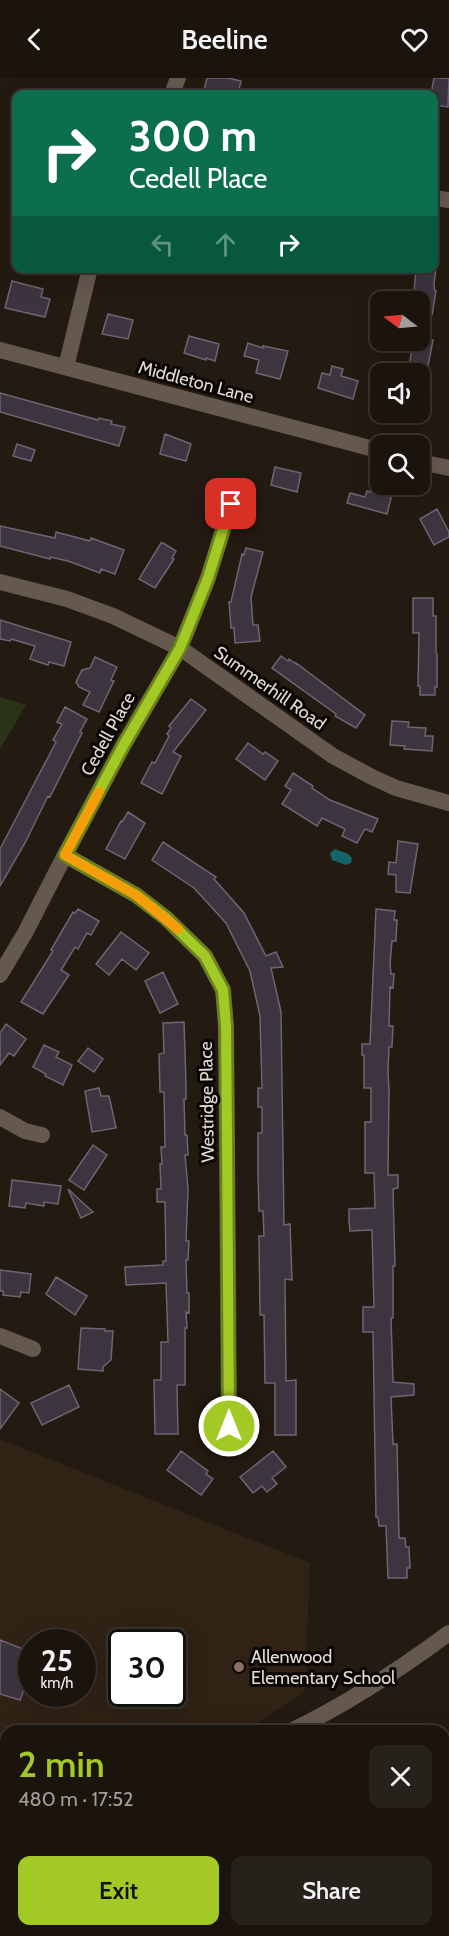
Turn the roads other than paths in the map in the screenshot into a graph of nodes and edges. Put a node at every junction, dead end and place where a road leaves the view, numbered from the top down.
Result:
1 (89, 273) edge
2 (0, 350) edge
3 (66, 367) junction
4 (370, 448) edge
5 (430, 464) edge
6 (449, 468) edge
7 (231, 504) dead end
8 (0, 582) edge
9 (180, 648) junction
10 (449, 803) edge
11 (65, 855) junction
12 (0, 975) edge
13 (0, 1117) edge
14 (42, 1135) dead end
15 (0, 1336) edge
16 (33, 1349) dead end
17 (229, 1426) dead end
18 (449, 1633) edge
19 (304, 1725) edge

1 - 3 street
2 - 3 street, Middleton Lane
3 - 4 street, Middleton Lane
5 - 6 street
7 - 9 street, Cedell Place
8 - 9 street, Summerhill Road
9 - 10 street, Summerhill Road
9 - 11 street, Cedell Place
11 - 12 street, Cedell Place
11 - 17 street, Westridge Place
13 - 14 street
15 - 16 street
18 - 19 street

